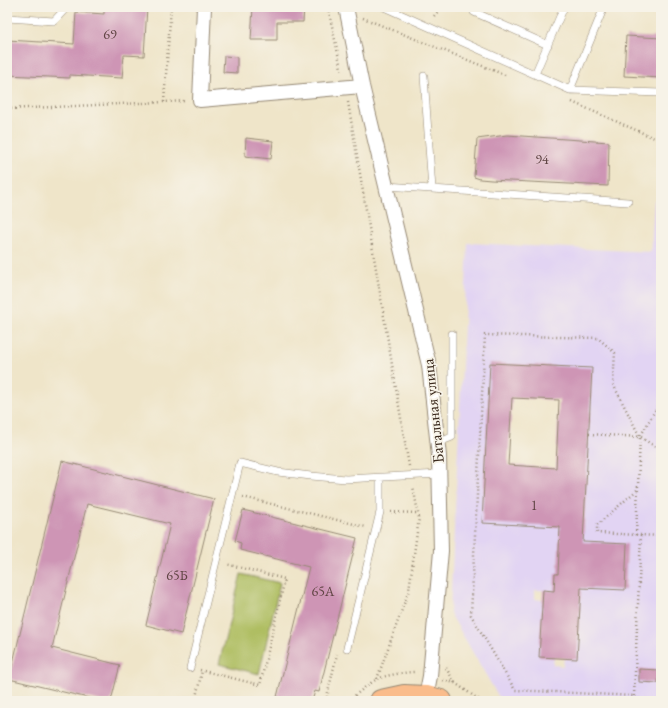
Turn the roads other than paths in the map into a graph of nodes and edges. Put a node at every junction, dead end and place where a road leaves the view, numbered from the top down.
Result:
1 (66, 7) edge
2 (204, 7) edge
3 (346, 7) edge
4 (384, 7) edge
5 (604, 7) edge
6 (564, 8) edge
7 (474, 12) dead end
8 (7, 18) edge
9 (548, 45) junction
10 (535, 74) junction
11 (424, 76) dead end
12 (362, 86) junction
13 (570, 90) junction
14 (661, 94) edge
15 (386, 186) junction
16 (432, 189) junction
17 (628, 202) dead end
18 (452, 334) dead end
19 (438, 443) junction
20 (440, 474) junction
21 (380, 478) junction
22 (347, 648) dead end
23 (190, 668) road end
24 (434, 699) edge
25 (381, 701) edge

1 - 8 lane
2 - 12 street
3 - 12 street, Батальная улица
4 - 10 lane
5 - 13 lane
6 - 9 lane
7 - 9 lane
9 - 10 lane
10 - 13 lane
11 - 16 lane
12 - 15 street, Батальная улица
13 - 14 lane
15 - 16 lane
15 - 19 street, Батальная улица
16 - 17 lane
18 - 19 lane
19 - 20 street, Батальная улица
20 - 21 lane
20 - 24 street, Батальная улица
21 - 22 lane
21 - 23 lane
24 - 25 main road, Батальная улица

